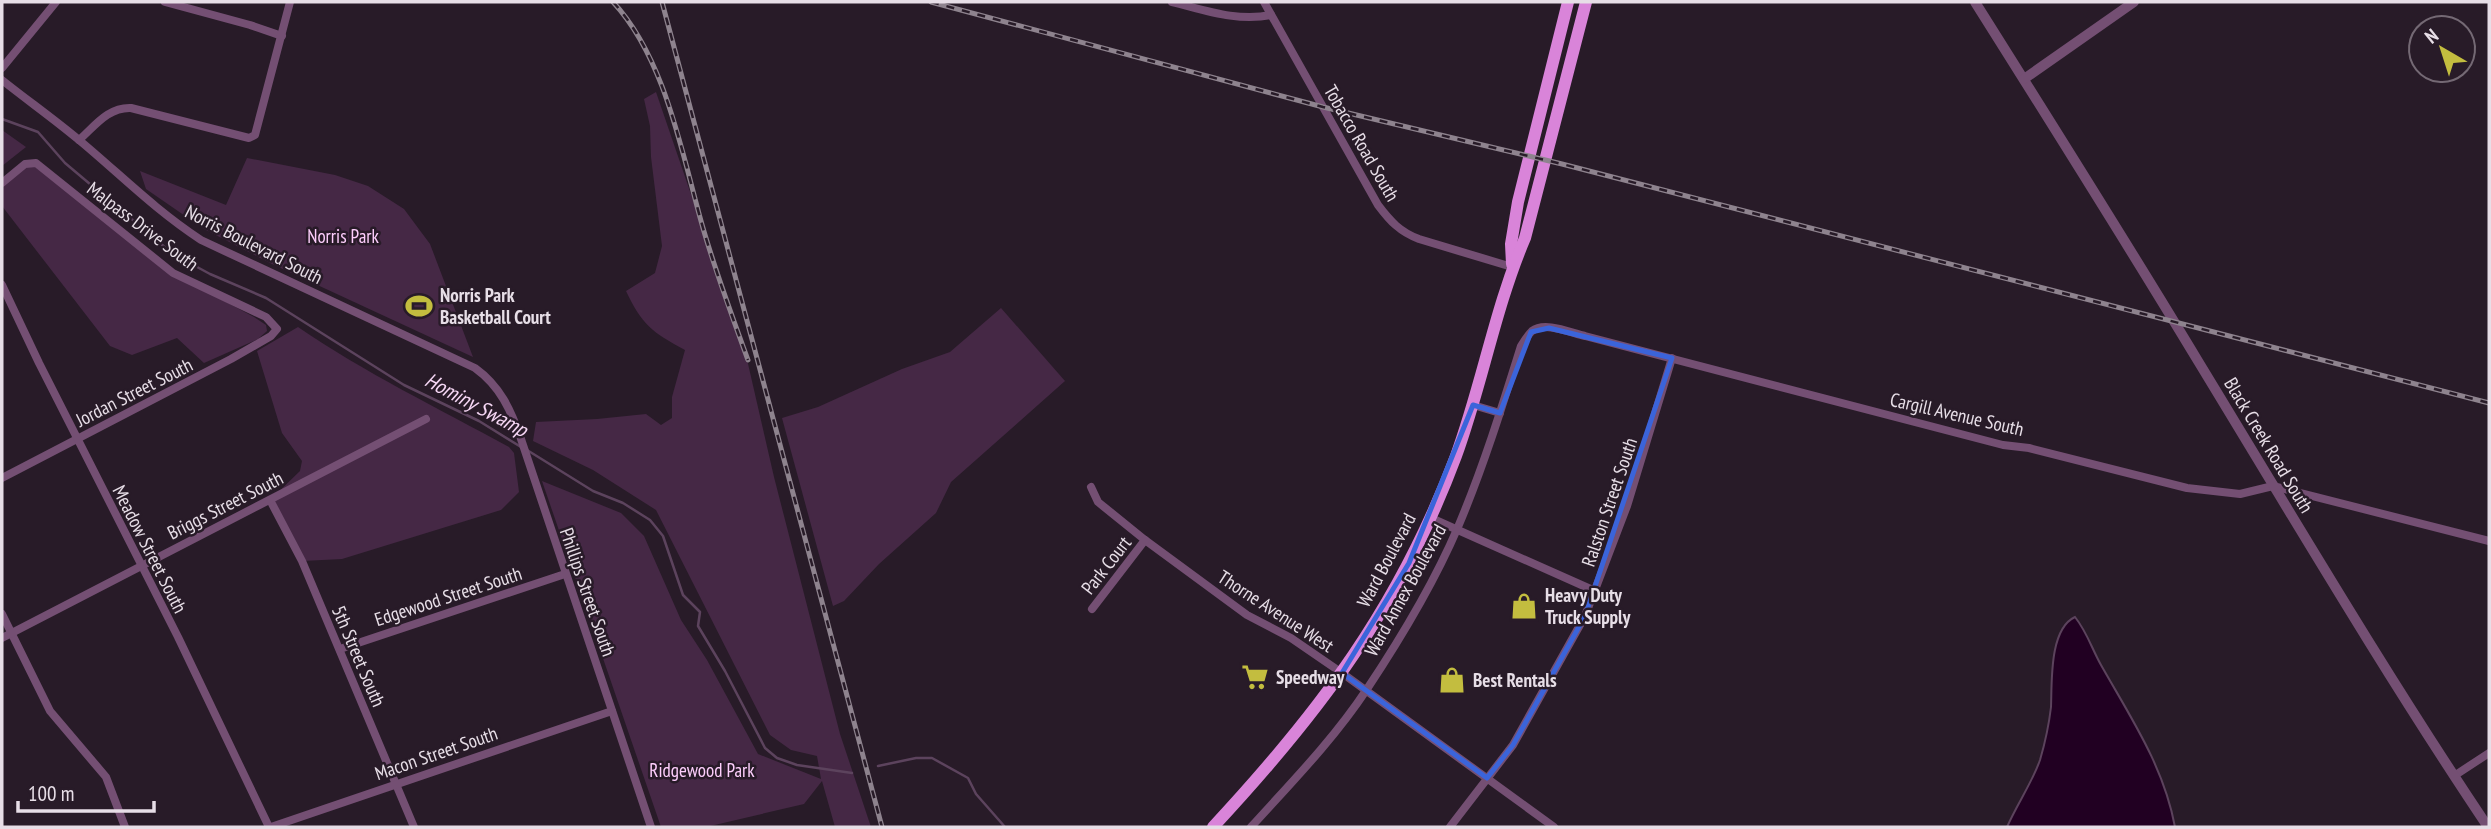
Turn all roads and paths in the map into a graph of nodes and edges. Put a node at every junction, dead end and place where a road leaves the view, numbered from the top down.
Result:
1 (56, 2) edge
2 (165, 2) edge
3 (290, 2) edge
4 (1172, 2) edge
5 (1264, 2) edge
6 (1568, 2) edge
7 (1586, 2) edge
8 (1975, 2) edge
9 (2134, 2) edge
10 (1271, 15) junction
11 (282, 36) junction
12 (2, 68) edge
13 (2024, 79) junction
14 (2, 80) edge
15 (79, 140) junction
16 (2, 183) edge
17 (1513, 267) junction
18 (2, 285) edge
19 (277, 329) joint
20 (1672, 358) junction
21 (482, 374) joint
22 (1473, 405) junction
23 (1500, 413) junction
24 (426, 419) dead end
25 (76, 439) junction
26 (2, 478) edge
27 (2273, 486) junction
28 (1091, 488) dead end
29 (270, 500) junction
30 (1431, 518) junction
31 (1457, 529) junction
32 (1145, 540) junction
33 (2489, 541) edge
34 (141, 566) junction
35 (565, 574) junction
36 (1595, 591) junction
37 (1092, 609) dead end
38 (2, 614) edge
39 (12, 633) junction
40 (2, 638) edge
41 (340, 649) junction
42 (1342, 673) junction
43 (1367, 691) junction
44 (612, 711) junction
45 (2489, 753) edge
46 (2454, 776) junction
47 (1487, 778) junction
48 (396, 783) junction
49 (125, 827) edge
50 (270, 827) edge
51 (414, 827) edge
52 (651, 827) edge
53 (1213, 827) edge
54 (1251, 827) edge
55 (1450, 827) edge
56 (1554, 827) edge
57 (2488, 827) edge

1 - 12 street
2 - 11 street
3 - 11 street
4 - 10 street
5 - 10 street, Tobacco Road South
6 - 17 highway, Ward Boulevard
7 - 17 highway, Ward Boulevard
8 - 13 street, Black Creek Road South
9 - 13 street
10 - 17 street, Tobacco Road South
11 - 15 street
13 - 27 street, Black Creek Road South
14 - 15 street, Norris Boulevard South
15 - 21 street, Norris Boulevard South
16 - 19 street, Malpass Drive South
17 - 22 highway, Ward Boulevard
18 - 25 street, Meadow Street South
19 - 25 street, Jordan Street South
20 - 23 street, Cargill Avenue South
20 - 27 street, Cargill Avenue South
20 - 36 street, Ralston Street South
21 - 35 street, Phillips Street South
22 - 23 street
22 - 30 highway, Ward Boulevard
23 - 31 street, Ward Annex Boulevard
24 - 29 street, Briggs Street South
25 - 26 street, Jordan Street South
25 - 34 street, Meadow Street South
27 - 33 street, Cargill Avenue South
27 - 46 street, Black Creek Road South
28 - 32 street, Thorne Avenue West
29 - 34 street, Briggs Street South
29 - 41 street, 5th Street South
30 - 31 street
30 - 42 highway, Ward Boulevard
31 - 36 street
31 - 43 street, Ward Annex Boulevard
32 - 37 street, Park Court
32 - 42 street, Thorne Avenue West
34 - 39 street, Briggs Street South
34 - 50 street, Meadow Street South
35 - 41 street, Edgewood Street South
35 - 44 street, Phillips Street South
36 - 47 street, Ralston Street South
38 - 39 street
39 - 40 street, Briggs Street South
39 - 49 street
41 - 48 street, 5th Street South
42 - 43 street, Thorne Avenue West
42 - 53 highway, Ward Boulevard
43 - 47 street, Thorne Avenue West
43 - 54 street, Ward Annex Boulevard
44 - 48 street, Macon Street South
44 - 52 street, Phillips Street South
45 - 46 street
46 - 57 street, Black Creek Road South
47 - 55 street, Ralston Street South
47 - 56 street, Thorne Avenue West
48 - 50 street, Macon Street South
48 - 51 street, 5th Street South

